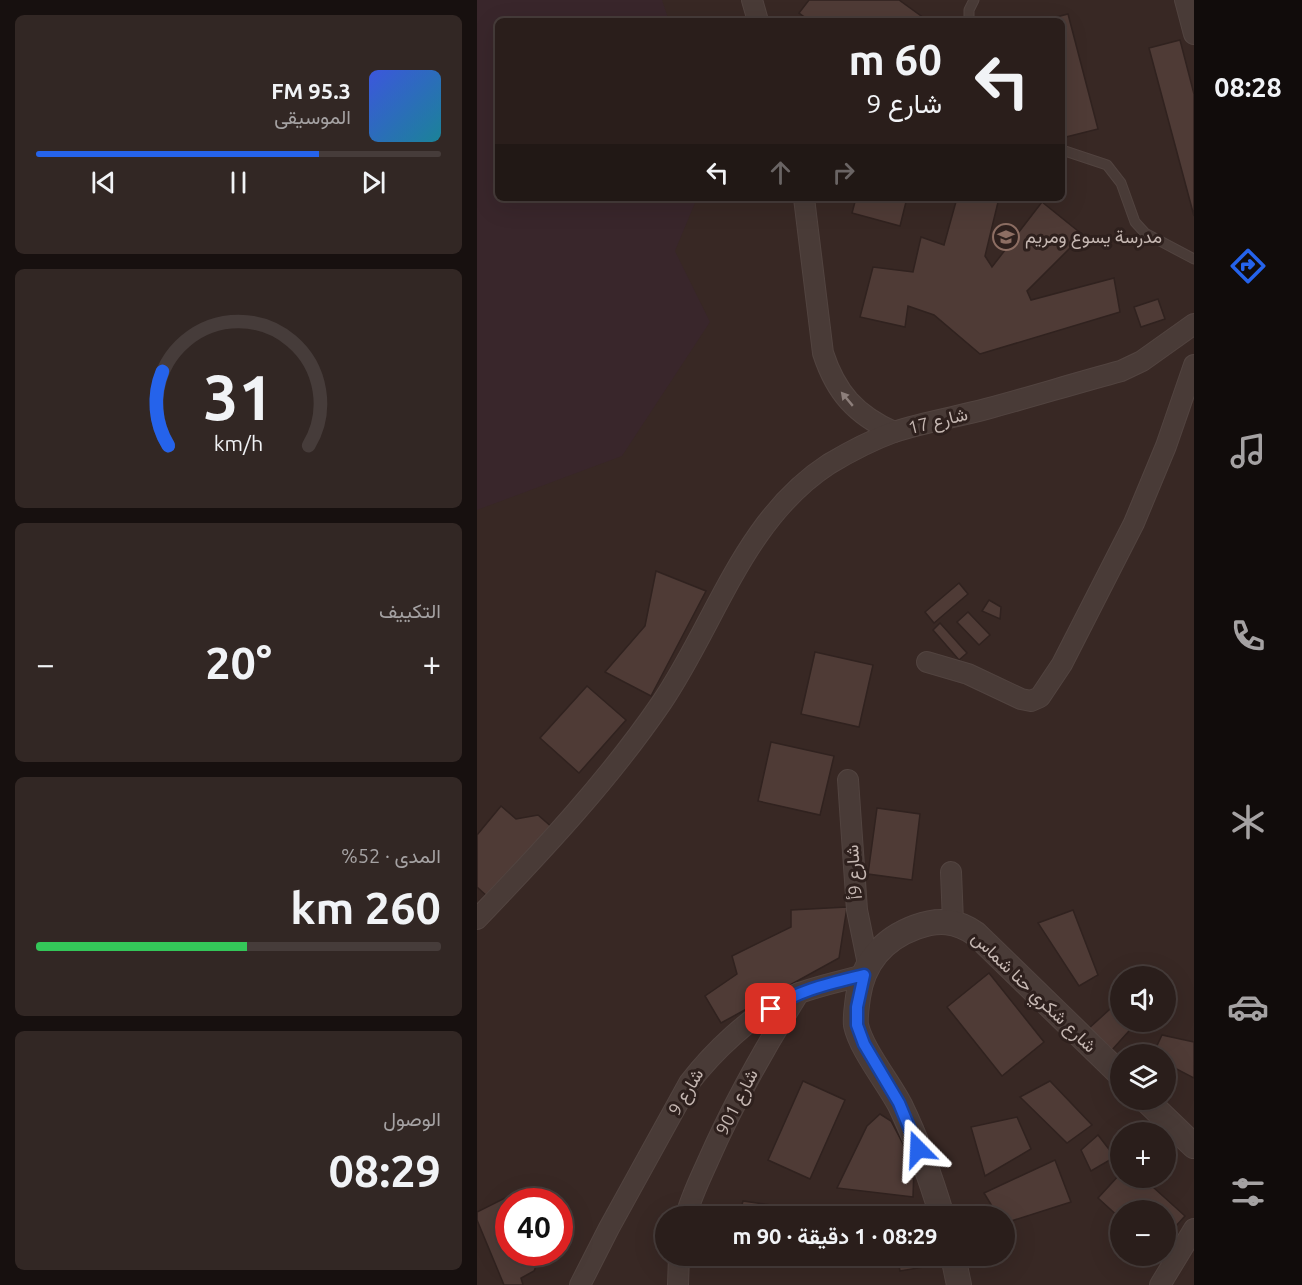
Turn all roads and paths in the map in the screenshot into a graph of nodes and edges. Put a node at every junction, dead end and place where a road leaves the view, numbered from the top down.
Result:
1 (752, 0) edge
2 (974, 0) edge
3 (1185, 0) edge
4 (758, 18) edge
5 (969, 18) edge
6 (1194, 34) edge
7 (1065, 151) edge
8 (804, 201) edge
9 (1194, 259) edge
10 (1194, 324) edge
11 (1194, 365) edge
12 (894, 432) junction
13 (927, 662) dead end
14 (848, 780) dead end
15 (951, 872) dead end
16 (477, 919) edge
17 (953, 922) junction
18 (866, 969) junction
19 (799, 993) junction
20 (1110, 1064) edge
21 (1156, 1110) edge
22 (1194, 1146) edge
23 (690, 1206) edge
24 (938, 1206) edge
25 (1194, 1229) edge
26 (679, 1266) edge
27 (955, 1266) edge
28 (580, 1285) edge
29 (678, 1285) edge
30 (959, 1285) edge
31 (1160, 1285) edge

1 - 4 street
2 - 5 lane
3 - 6 street
7 - 9 lane
12 -> 8 street, شارع 17
10 - 12 street, شارع 17
11 - 13 street
12 - 16 street
14 - 18 street, شارع 9أ
15 - 17 street
17 - 18 street, شارع شكري حنا شماس
17 - 20 street, شارع شكري حنا شماس
18 - 19 street, شارع 9
18 - 24 street
19 - 23 street, شارع 901
19 - 28 street, شارع 9
21 - 22 street
25 - 31 street
26 - 29 street
27 - 30 street

